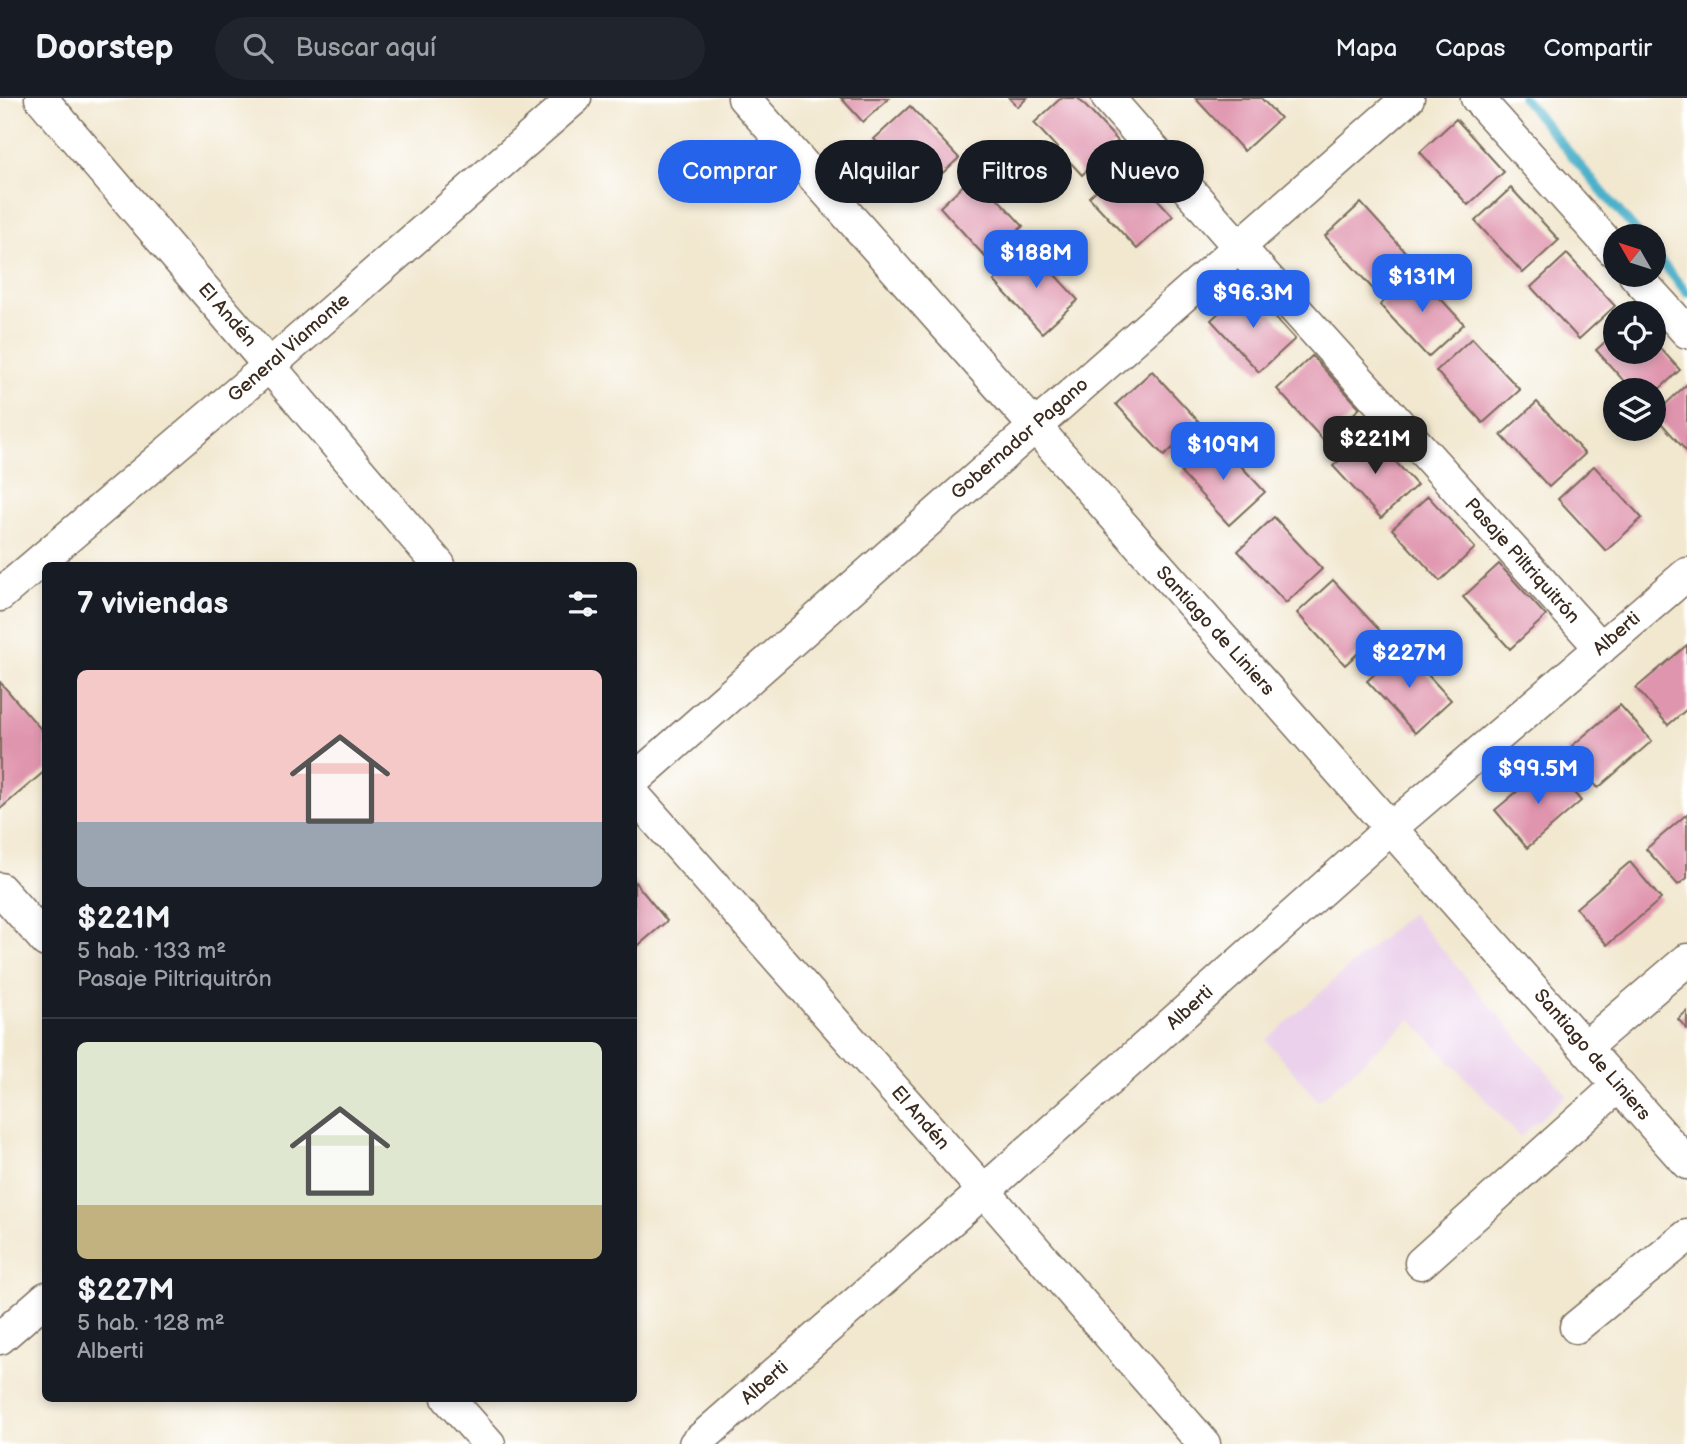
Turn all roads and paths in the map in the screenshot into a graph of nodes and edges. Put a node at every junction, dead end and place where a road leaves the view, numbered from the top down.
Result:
1 (41, 98) edge
2 (575, 98) edge
3 (744, 98) edge
4 (1108, 98) edge
5 (1408, 98) edge
6 (1477, 98) edge
7 (1603, 239) edge
8 (1239, 247) junction
9 (1646, 287) edge
10 (1687, 332) edge
11 (270, 365) junction
12 (1034, 426) junction
13 (436, 562) edge
14 (1687, 574) edge
15 (0, 595) edge
16 (1601, 648) junction
17 (637, 777) edge
18 (637, 797) edge
19 (1391, 828) junction
20 (0, 889) edge
21 (42, 936) edge
22 (1687, 960) edge
23 (1585, 1048) junction
24 (1619, 1085) junction
25 (1687, 1163) edge
26 (984, 1191) junction
27 (1687, 1236) edge
28 (1421, 1263) dead end
29 (42, 1301) edge
30 (1576, 1327) dead end
31 (0, 1338) edge
32 (452, 1402) edge
33 (489, 1444) edge
34 (695, 1444) edge
35 (1204, 1444) edge

1 - 11 street, El Andén
2 - 11 street, General Viamonte
3 - 12 street, Santiago de Liniers
4 - 8 street, Pasaje Piltriquitrón
5 - 8 street, Gobernador Pagano
6 - 7 street
8 - 12 street, Gobernador Pagano
8 - 16 street, Pasaje Piltriquitrón
9 - 10 street
11 - 13 street, El Andén
11 - 15 street, General Viamonte
12 - 17 street, Gobernador Pagano
12 - 19 street, Santiago de Liniers
14 - 16 street, Alberti
16 - 19 street, Alberti
18 - 26 street, El Andén
19 - 23 street, Santiago de Liniers
19 - 26 street, Alberti
20 - 21 street
22 - 23 street
23 - 24 street, Santiago de Liniers
24 - 25 street, Santiago de Liniers
24 - 28 street
26 - 34 street, Alberti
26 - 35 street, El Andén
27 - 30 street
29 - 31 street
32 - 33 street

